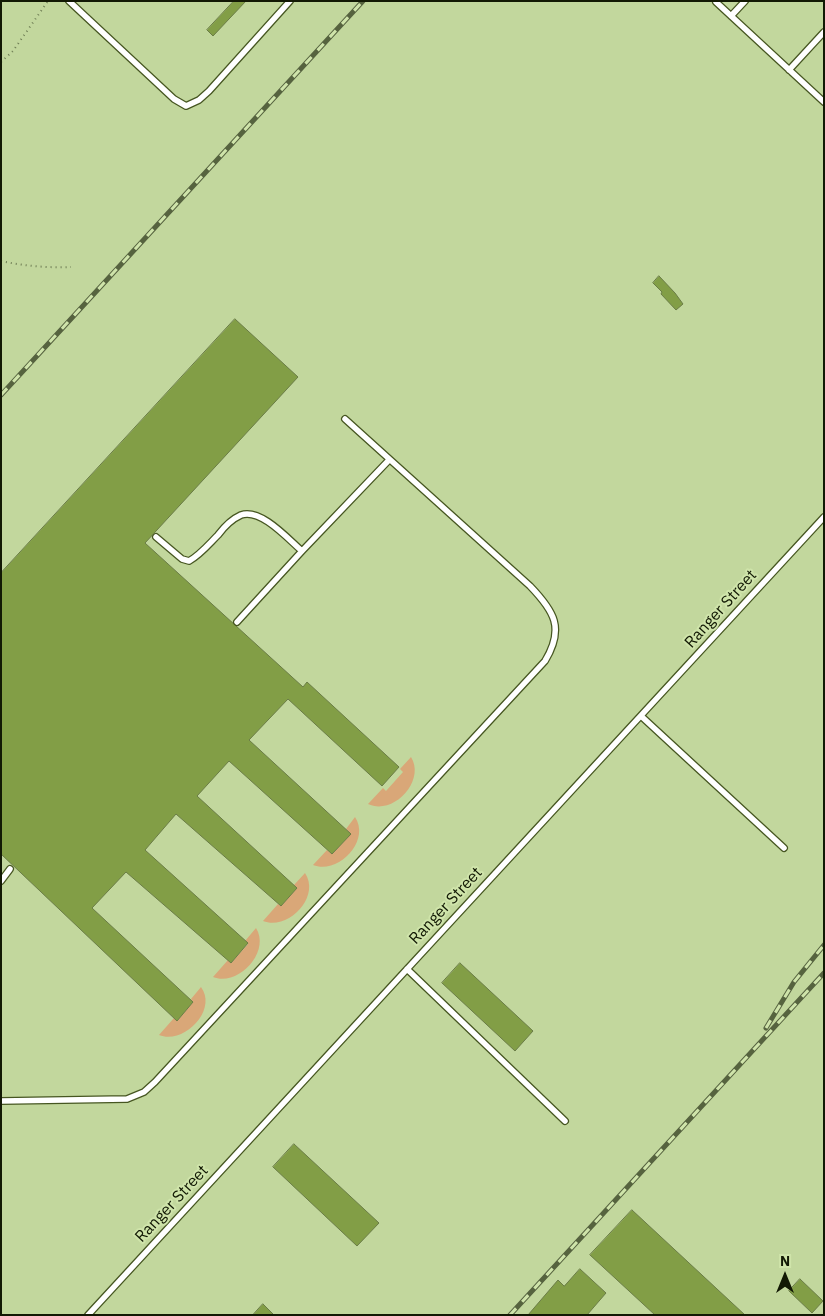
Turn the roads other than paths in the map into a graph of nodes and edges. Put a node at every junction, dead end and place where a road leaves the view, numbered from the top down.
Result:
1 (70, 1) edge
2 (290, 1) edge
3 (745, 1) edge
4 (716, 2) edge
5 (731, 16) junction
6 (824, 32) edge
7 (789, 70) junction
8 (824, 102) edge
9 (345, 419) dead end
10 (389, 460) junction
11 (824, 516) edge
12 (156, 537) dead end
13 (302, 551) junction
14 (238, 622) dead end
15 (641, 716) junction
16 (784, 848) dead end
17 (10, 869) dead end
18 (1, 881) edge
19 (407, 969) junction
20 (1, 1101) edge
21 (565, 1122) dead end
22 (88, 1315) edge

1 - 2 lane
3 - 5 lane
4 - 5 lane
5 - 7 lane
6 - 7 lane
7 - 8 lane
9 - 10 lane
10 - 13 lane
10 - 20 lane
11 - 15 lane, Ranger Street
12 - 13 lane
13 - 14 lane
15 - 16 lane
15 - 19 lane, Ranger Street
17 - 18 lane
19 - 21 lane
19 - 22 lane, Ranger Street

